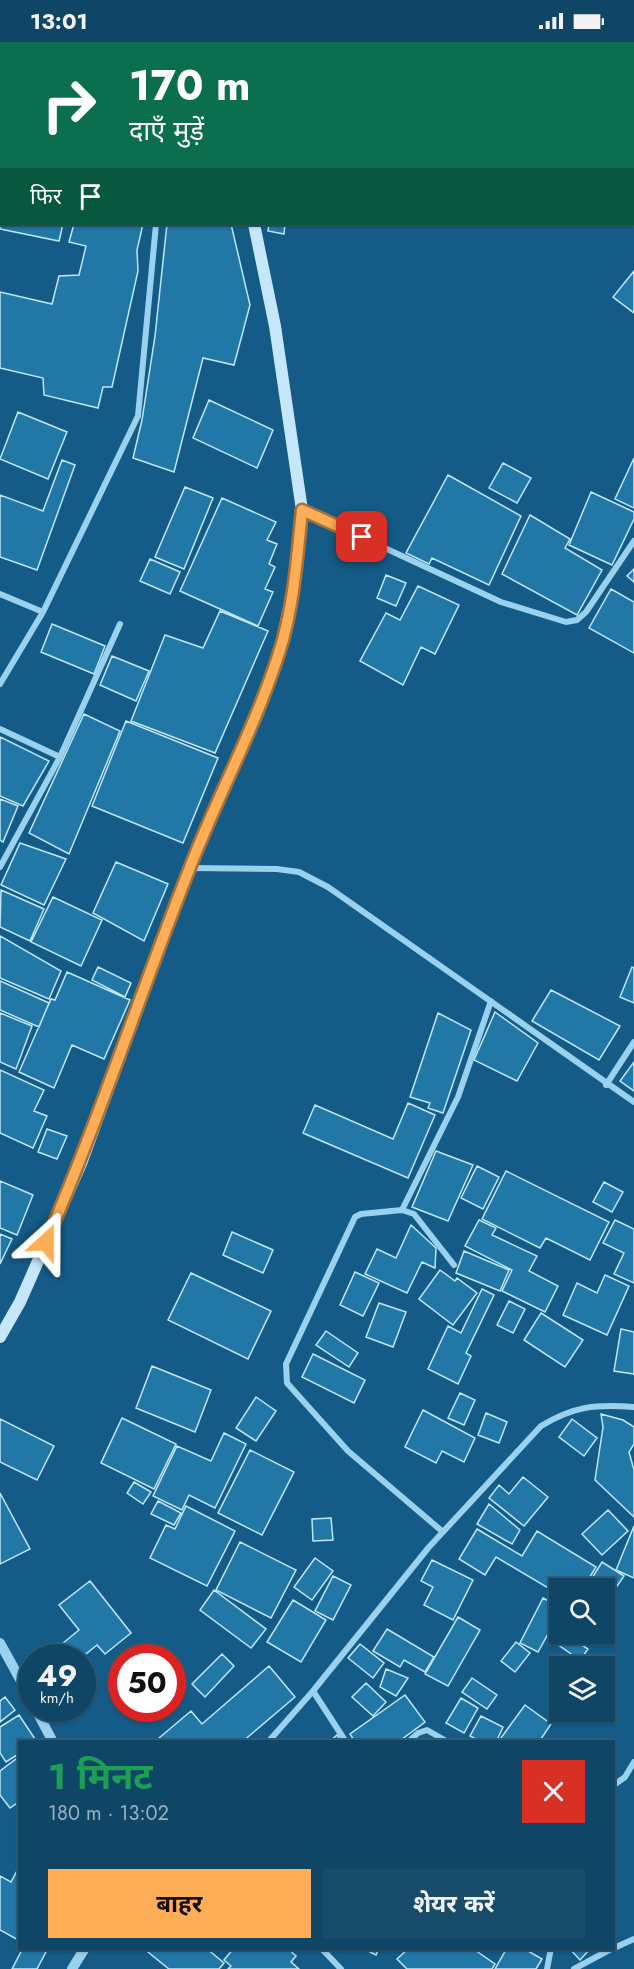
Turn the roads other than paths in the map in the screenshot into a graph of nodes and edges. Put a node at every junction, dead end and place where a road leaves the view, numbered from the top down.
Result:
1 (156, 225) edge
2 (254, 225) edge
3 (302, 510) junction
4 (634, 541) edge
5 (0, 594) edge
6 (43, 612) junction
7 (120, 624) dead end
8 (0, 684) edge
9 (0, 729) edge
10 (60, 757) junction
11 (0, 867) edge
12 (189, 868) junction
13 (491, 1001) junction
14 (634, 1042) edge
15 (606, 1085) junction
16 (634, 1102) edge
17 (402, 1210) junction
18 (454, 1265) dead end
19 (0, 1337) edge
20 (634, 1407) edge
21 (443, 1532) junction
22 (0, 1643) edge
23 (18, 1676) edge
24 (313, 1692) junction
25 (42, 1722) edge
26 (52, 1740) edge
27 (270, 1740) edge
28 (345, 1740) edge
29 (410, 1740) edge
30 (444, 1740) edge
31 (634, 1762) edge
32 (615, 1784) edge
33 (634, 1939) edge
34 (615, 1947) edge
35 (84, 1950) edge
36 (323, 1950) edge
37 (551, 1950) edge
38 (609, 1950) edge
39 (72, 1969) edge
40 (341, 1969) edge
41 (547, 1969) edge
42 (574, 1969) edge

1 - 6 street
2 - 3 main road
3 - 4 street
3 - 12 main road
5 - 6 street
6 - 8 street
7 - 10 street
9 - 10 street
10 - 11 street
12 - 13 street
12 - 19 main road
13 - 15 street
13 - 17 street
14 - 15 street
15 - 16 street
17 - 18 street
17 - 21 street
20 - 21 street
21 - 24 street
22 - 23 street
24 - 27 street
24 - 28 street
25 - 26 street
29 - 30 street
31 - 32 street
33 - 34 street
35 - 39 street
36 - 40 street
37 - 41 street
38 - 42 street

